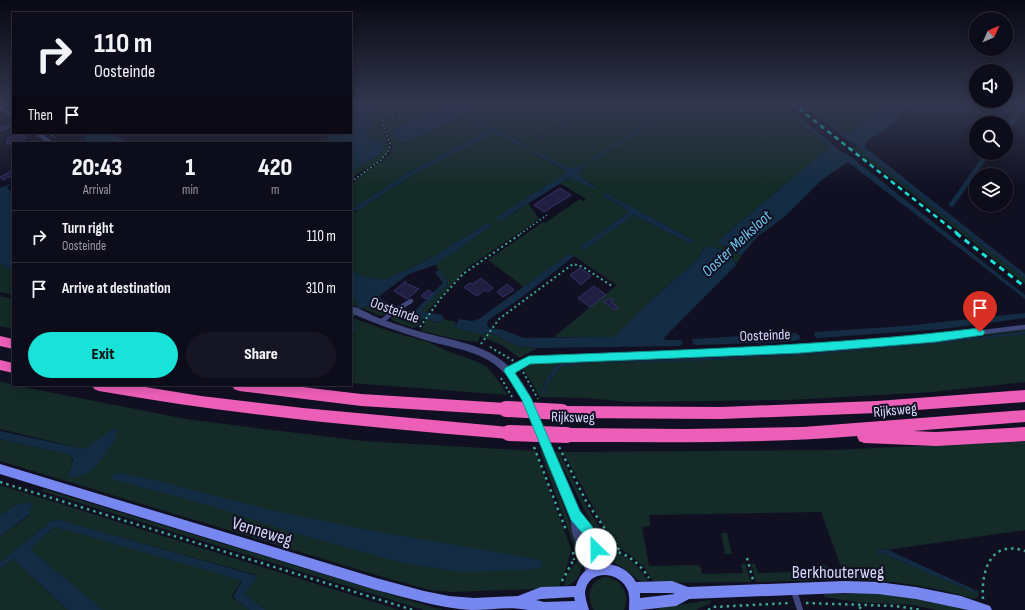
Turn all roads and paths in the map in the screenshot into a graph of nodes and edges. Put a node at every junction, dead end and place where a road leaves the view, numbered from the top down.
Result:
1 (386, 131) edge
2 (38, 134) edge
3 (50, 142) edge
4 (352, 181) edge
5 (547, 215) dead end
6 (612, 286) dead end
7 (411, 301) dead end
8 (352, 309) edge
9 (424, 320) dead end
10 (381, 322) junction
11 (1025, 327) edge
12 (0, 341) edge
13 (12, 344) edge
14 (477, 350) junction
15 (0, 365) edge
16 (12, 368) edge
17 (509, 371) junction
18 (500, 376) dead end
19 (104, 386) edge
20 (247, 386) edge
21 (1025, 396) edge
22 (510, 404) junction
23 (1025, 416) edge
24 (803, 434) junction
25 (1025, 434) edge
26 (532, 443) dead end
27 (568, 467) dead end
28 (0, 469) edge
29 (0, 482) edge
30 (575, 516) junction
31 (567, 533) dead end
32 (572, 547) dead end
33 (620, 551) dead end
34 (1025, 551) edge
35 (574, 560) dead end
36 (604, 568) junction
37 (591, 572) junction
38 (633, 588) junction
39 (794, 589) junction
40 (580, 590) junction
41 (688, 593) junction
42 (518, 602) junction
43 (798, 603) junction
44 (858, 606) junction
45 (635, 607) edge
46 (582, 608) edge
47 (412, 610) edge
48 (708, 610) edge
49 (800, 610) edge
50 (863, 610) edge
51 (922, 610) edge
52 (985, 610) edge

1 - 4 path
2 - 3 street
5 - 9 path
6 - 14 path
7 - 10 lane
8 - 10 street, Oosteinde
10 - 14 street, Oosteinde
11 - 17 lane, Oosteinde
12 - 13 highway
14 - 17 street, Oosteinde
15 - 16 highway
17 - 30 street, Oosteinde
18 - 22 path
19 - 24 highway, Rijksweg, bridge
20 - 22 highway, Rijksweg
21 - 22 highway, Rijksweg, bridge
23 - 24 highway, Rijksweg
24 - 25 highway
26 - 31 path
27 - 33 path
28 - 42 main road, Venneweg
29 - 47 path, Venneweg
30 - 36 street, Oosteinde
30 - 37 street, Oosteinde
32 - 35 path
34 - 52 path
36 - 37 main road
36 - 38 main road
37 - 40 main road
38 - 41 main road, Berkhouterweg
38 - 45 main road
39 - 41 main road, Berkhouterweg
39 - 43 lane
39 - 52 main road, Berkhouterweg
40 - 42 main road, Venneweg
40 - 46 main road
41 - 45 main road, Berkhouterweg
42 - 46 main road, Venneweg
43 - 44 path, Berkhouterweg
43 - 48 path, Berkhouterweg
43 - 49 lane
44 - 50 path
44 - 51 path, Berkhouterweg

